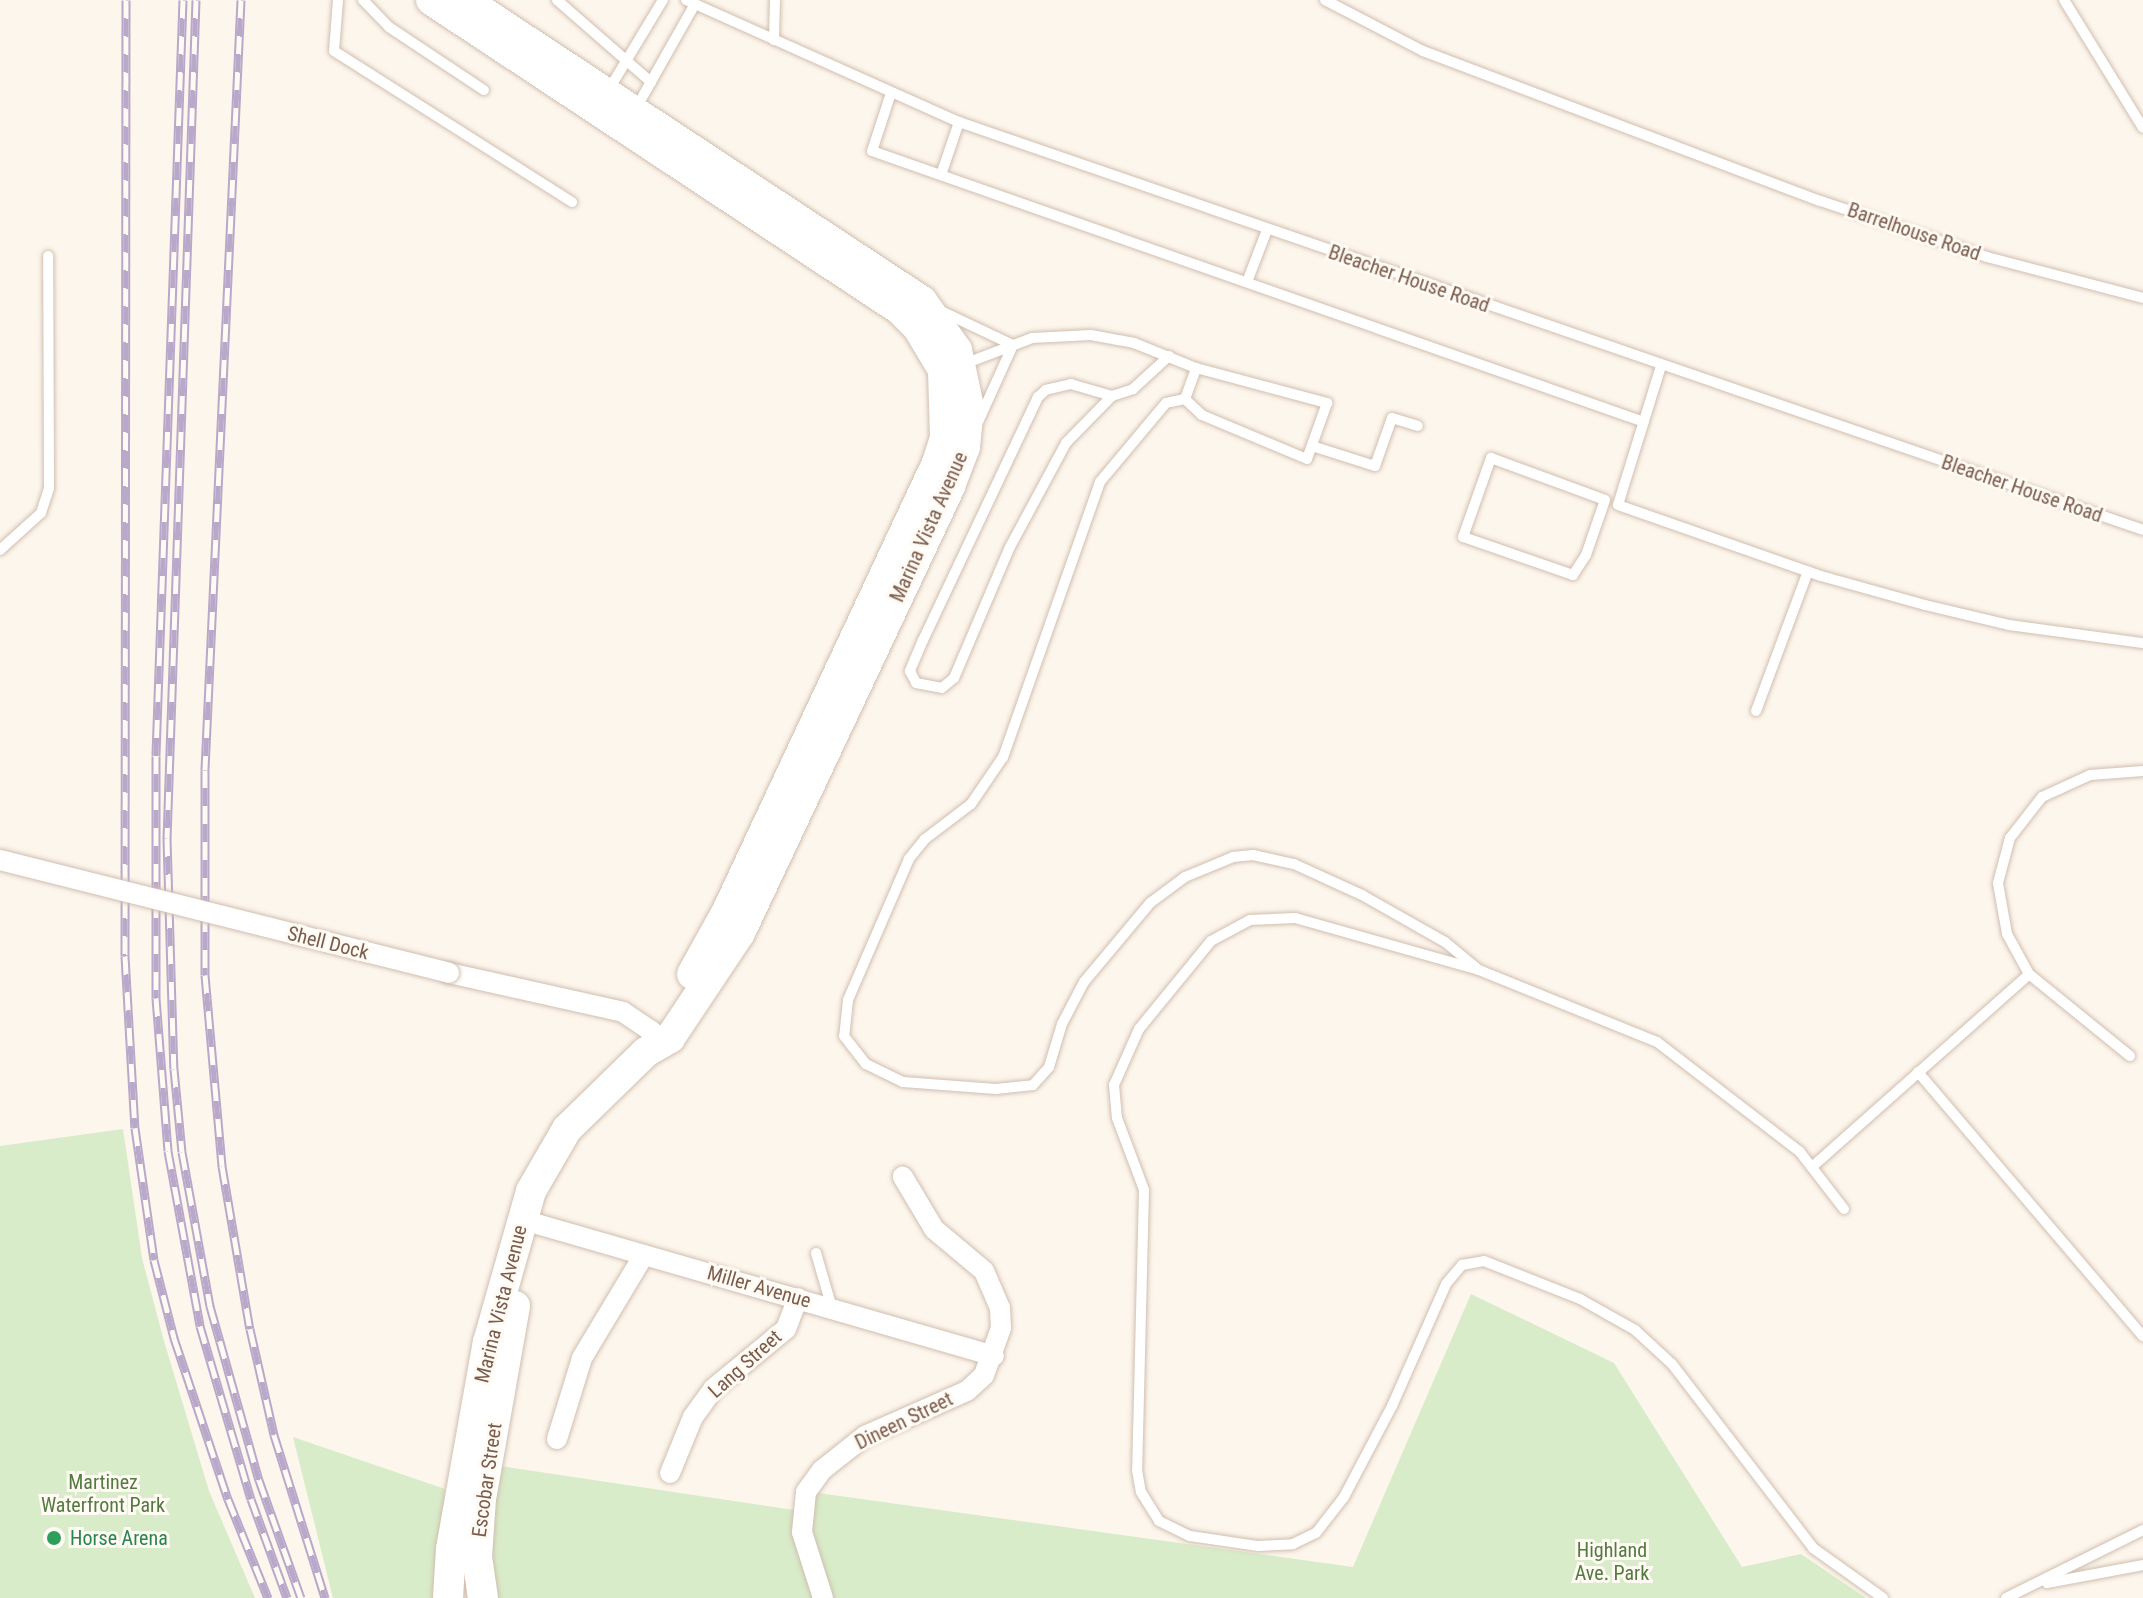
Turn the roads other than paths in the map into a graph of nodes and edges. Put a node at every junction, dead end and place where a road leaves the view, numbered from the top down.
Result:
1 (338, 0) edge
2 (363, 0) edge
3 (431, 0) edge
4 (465, 0) edge
5 (557, 0) edge
6 (663, 0) edge
7 (775, 0) edge
8 (1325, 0) edge
9 (2064, 0) edge
10 (690, 2) edge
11 (774, 40) junction
12 (626, 61) junction
13 (651, 82) junction
14 (484, 90) dead end
15 (891, 93) junction
16 (602, 102) junction
17 (629, 120) junction
18 (959, 122) junction
19 (2143, 128) edge
20 (942, 170) junction
21 (572, 202) dead end
22 (1267, 230) junction
23 (48, 256) dead end
24 (1247, 282) junction
25 (2143, 298) edge
26 (922, 301) junction
27 (1013, 345) junction
28 (1169, 356) junction
29 (1661, 366) junction
30 (953, 367) junction
31 (1196, 368) junction
32 (1112, 396) junction
33 (1185, 399) junction
34 (1644, 422) junction
35 (1418, 426) dead end
36 (1312, 446) junction
37 (961, 460) junction
38 (1605, 500) joint
39 (2143, 530) edge
40 (0, 550) edge
41 (1808, 571) junction
42 (2143, 643) edge
43 (1756, 711) dead end
44 (2143, 771) edge
45 (0, 860) edge
46 (1479, 970) junction
47 (2029, 974) junction
48 (650, 1042) junction
49 (2130, 1056) dead end
50 (1918, 1072) junction
51 (1812, 1167) junction
52 (903, 1177) dead end
53 (1844, 1209) dead end
54 (523, 1220) junction
55 (816, 1253) dead end
56 (644, 1255) junction
57 (798, 1298) junction
58 (832, 1308) junction
59 (2143, 1336) edge
60 (994, 1356) junction
61 (557, 1439) dead end
62 (670, 1473) dead end
63 (2143, 1530) edge
64 (2143, 1565) edge
65 (2045, 1583) junction
66 (448, 1598) edge
67 (483, 1598) edge
68 (823, 1598) edge
69 (1883, 1598) edge
70 (2006, 1598) edge

1 - 21 lane
2 - 14 lane
3 - 16 main road, Marina Vista Avenue
4 - 16 main road, Marina Vista Avenue
5 - 12 lane
6 - 12 lane
7 - 11 lane
8 - 25 lane, Barrelhouse Road
9 - 19 lane
10 - 11 lane, Bleacher House Road
10 - 13 lane
11 - 15 lane, Bleacher House Road
12 - 13 lane
12 - 16 lane
13 - 17 lane
15 - 18 lane, Bleacher House Road
15 - 20 lane
16 - 17 main road, Marina Vista Avenue
17 - 26 main road, Marina Vista Avenue
17 - 30 main road, Marina Vista Avenue
18 - 20 lane
18 - 22 lane, Bleacher House Road
20 - 24 lane
22 - 24 lane
22 - 29 lane, Bleacher House Road
23 - 40 lane
24 - 34 lane
26 - 27 lane
26 - 30 main road, Marina Vista Avenue
27 - 28 lane
27 - 30 lane
27 - 37 lane
28 - 31 lane
28 - 32 lane
29 - 34 lane
29 - 39 lane, Bleacher House Road
30 - 37 main road, Marina Vista Avenue
30 - 48 main road, Marina Vista Avenue
31 - 33 lane
31 - 36 lane
32 - 32 lane
33 - 36 lane
33 - 46 lane
34 - 41 lane
35 - 36 lane
37 - 48 main road, Marina Vista Avenue
38 - 38 lane
41 - 42 lane
41 - 43 lane
44 - 47 lane
45 - 48 street, Shell Dock, bridge
46 - 51 lane
46 - 69 lane
47 - 49 lane
47 - 50 lane
48 - 54 main road, Marina Vista Avenue
50 - 51 lane
50 - 59 lane
51 - 53 lane
52 - 60 street, Dineen Street
54 - 56 street, Miller Avenue
54 - 66 main road, Marina Vista Avenue
54 - 67 main road, Escobar Street
55 - 58 lane
56 - 57 street, Miller Avenue
56 - 61 street
57 - 58 street, Miller Avenue
57 - 62 street, Lang Street
58 - 60 street, Miller Avenue
60 - 68 street, Dineen Street
63 - 65 lane
64 - 65 lane
65 - 70 lane

